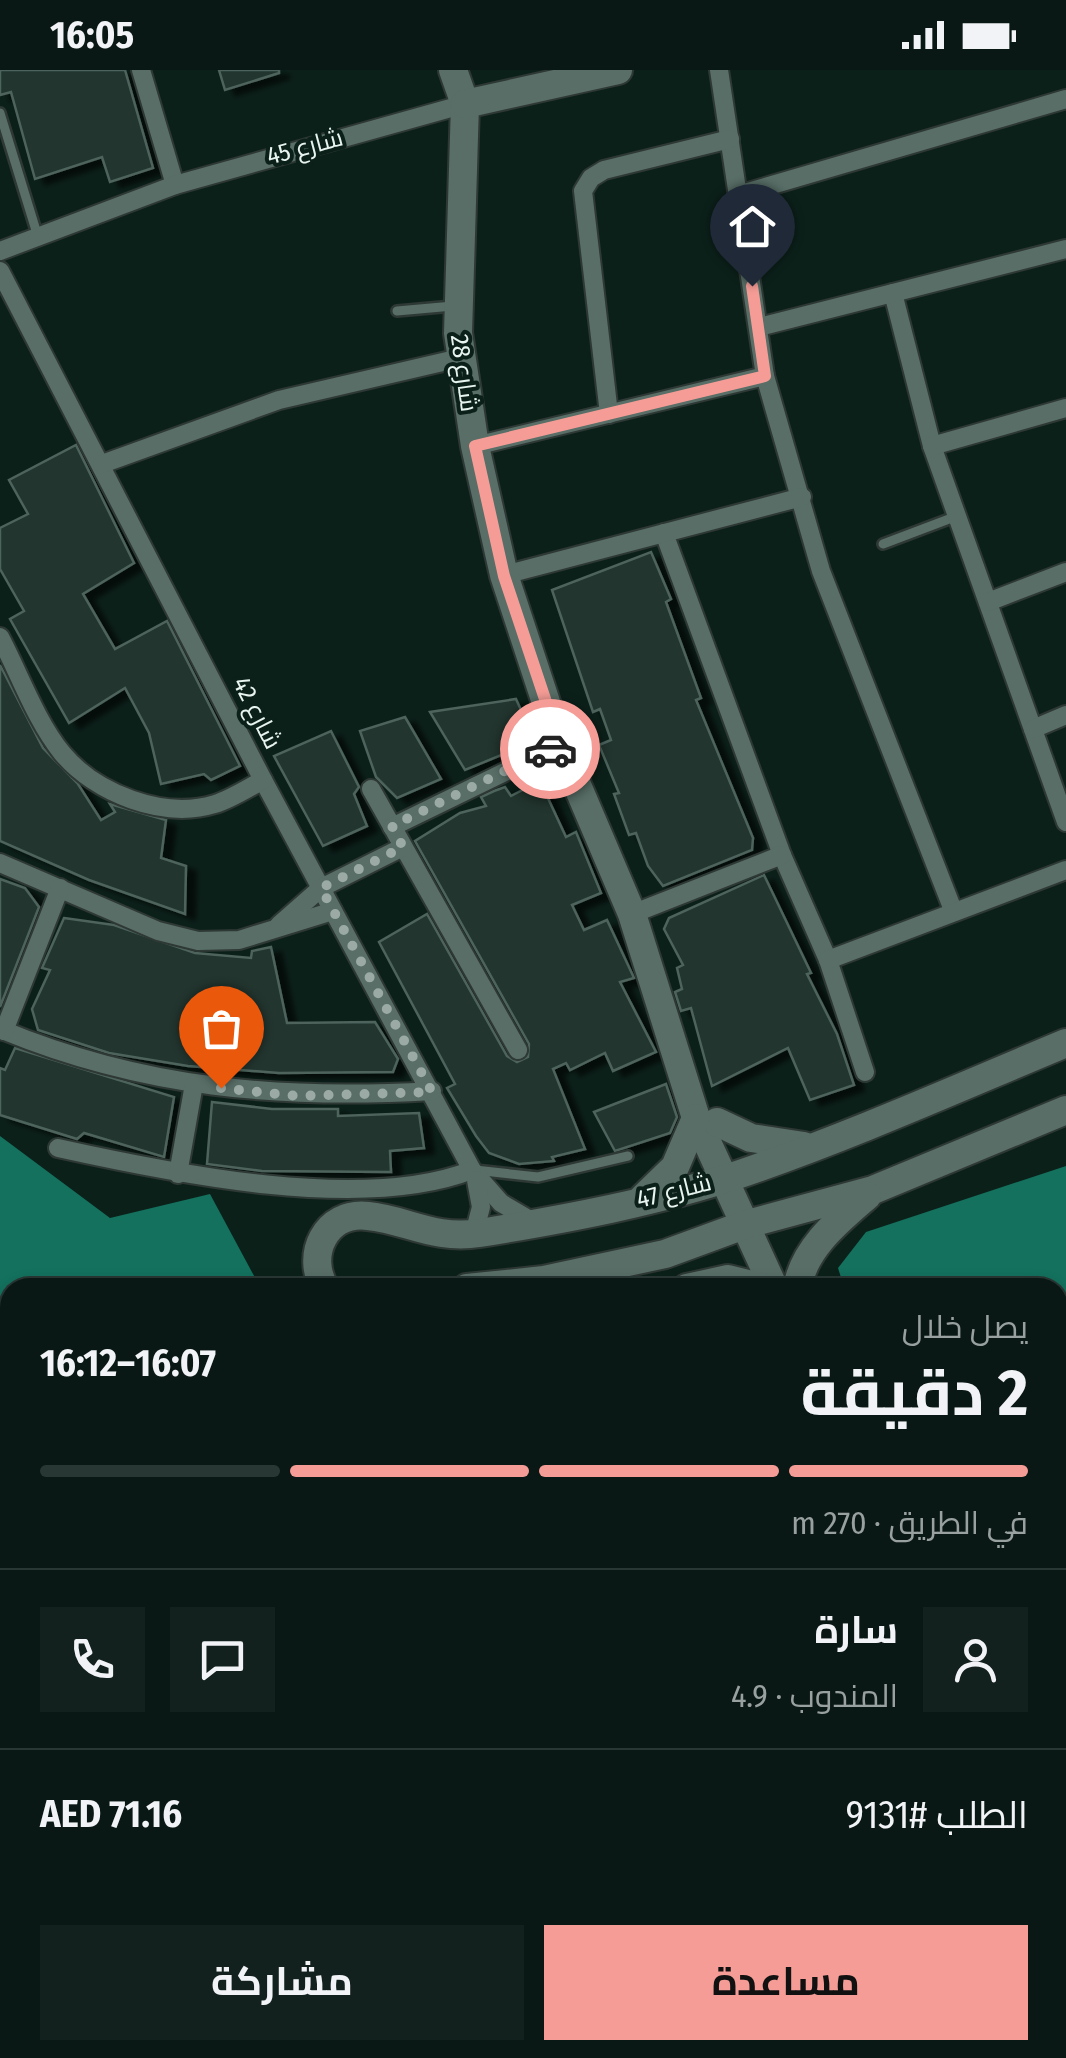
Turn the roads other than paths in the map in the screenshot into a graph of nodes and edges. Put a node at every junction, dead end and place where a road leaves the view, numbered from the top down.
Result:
1 (141, 70) edge
2 (453, 70) edge
3 (618, 70) edge
4 (719, 70) edge
5 (1066, 99) edge
6 (464, 104) junction
7 (0, 114) edge
8 (730, 139) junction
9 (176, 185) junction
10 (738, 195) junction
11 (38, 237) junction
12 (1066, 249) edge
13 (0, 251) edge
14 (0, 271) edge
15 (4, 293) edge
16 (893, 293) junction
17 (456, 306) junction
18 (398, 312) dead end
19 (11, 314) edge
20 (760, 327) junction
21 (460, 358) junction
22 (765, 376) junction
23 (1066, 408) edge
24 (609, 414) junction
25 (475, 446) junction
26 (932, 446) junction
27 (102, 464) junction
28 (802, 497) junction
29 (957, 516) junction
30 (664, 533) junction
31 (883, 544) dead end
32 (1066, 572) edge
33 (504, 576) junction
34 (988, 602) junction
35 (0, 637) edge
36 (1066, 716) edge
37 (1033, 729) junction
38 (560, 744) junction
39 (263, 780) junction
40 (371, 789) dead end
41 (1066, 822) edge
42 (392, 826) junction
43 (403, 847) junction
44 (782, 855) junction
45 (0, 863) edge
46 (1066, 870) edge
47 (60, 888) junction
48 (321, 888) junction
49 (333, 910) junction
50 (954, 910) junction
51 (632, 914) junction
52 (278, 925) junction
53 (828, 960) junction
54 (2, 1030) edge
55 (1066, 1043) edge
56 (518, 1050) dead end
57 (865, 1072) dead end
58 (194, 1084) junction
59 (432, 1092) junction
60 (1066, 1110) edge
61 (706, 1120) junction
62 (820, 1146) junction
63 (58, 1148) dead end
64 (628, 1156) dead end
65 (474, 1172) junction
66 (178, 1174) junction
67 (731, 1176) junction
68 (874, 1190) junction
69 (642, 1200) junction
70 (535, 1223) junction
71 (752, 1224) junction
72 (474, 1234) junction
73 (320, 1278) edge
74 (553, 1278) edge
75 (771, 1278) edge
76 (787, 1278) edge
77 (797, 1278) edge

1 - 9 street
2 - 6 street, شارع 28
3 - 6 street, شارع 45
4 - 8 street
5 - 10 street
6 - 9 street, شارع 45
6 - 17 street, شارع 28
7 - 11 lane
8 - 10 street
8 - 24 street
9 - 11 street, شارع 45
10 - 20 street
11 - 13 street, شارع 45
12 - 16 street
14 - 15 street, شارع 42
15 - 19 street, شارع 42
16 - 20 street
16 - 26 street
17 - 18 lane
17 - 21 street, شارع 28
19 - 27 street, شارع 42
20 - 22 street
21 - 25 street, شارع 28
21 - 27 street
22 - 24 street
22 - 28 street
23 - 26 street
24 - 25 street
25 - 33 street, شارع 28
26 - 29 street
27 - 39 street, شارع 42
28 - 30 street
28 - 50 street
29 - 31 lane
29 - 34 street
30 - 33 street
30 - 44 street
32 - 34 street
33 - 38 street, شارع 28
34 - 37 street
35 - 39 street
36 - 37 street
37 - 41 street
38 - 42 street
38 - 51 street, شارع 28
39 - 48 street, شارع 42
40 - 42 street
42 - 43 street
43 - 48 street
43 - 56 street
44 - 51 street
44 - 53 street
45 - 47 street
46 - 50 street
47 - 52 street
47 - 54 street
48 - 49 street, شارع 42
48 - 52 street
49 - 52 street
49 - 59 street, شارع 42
50 - 53 street
51 - 61 street, شارع 28
53 - 57 street
54 - 58 street
55 - 62 street, شارع 47
58 - 59 street
58 - 66 street
59 - 65 street, شارع 42
60 - 68 street
61 - 62 street
61 - 67 street, شارع 28
61 - 69 street
62 - 67 street, شارع 47
63 - 66 street
64 - 65 lane
65 - 66 street
65 - 70 street, شارع 42
65 - 72 street, شارع 42
67 - 69 street, شارع 47
67 - 71 street, شارع 28
68 - 71 street
68 - 77 street
69 - 70 street, شارع 47
70 - 72 street, شارع 47
71 - 74 street
71 - 75 street, شارع 28
71 - 76 street, شارع 28
72 - 73 street, شارع 47

